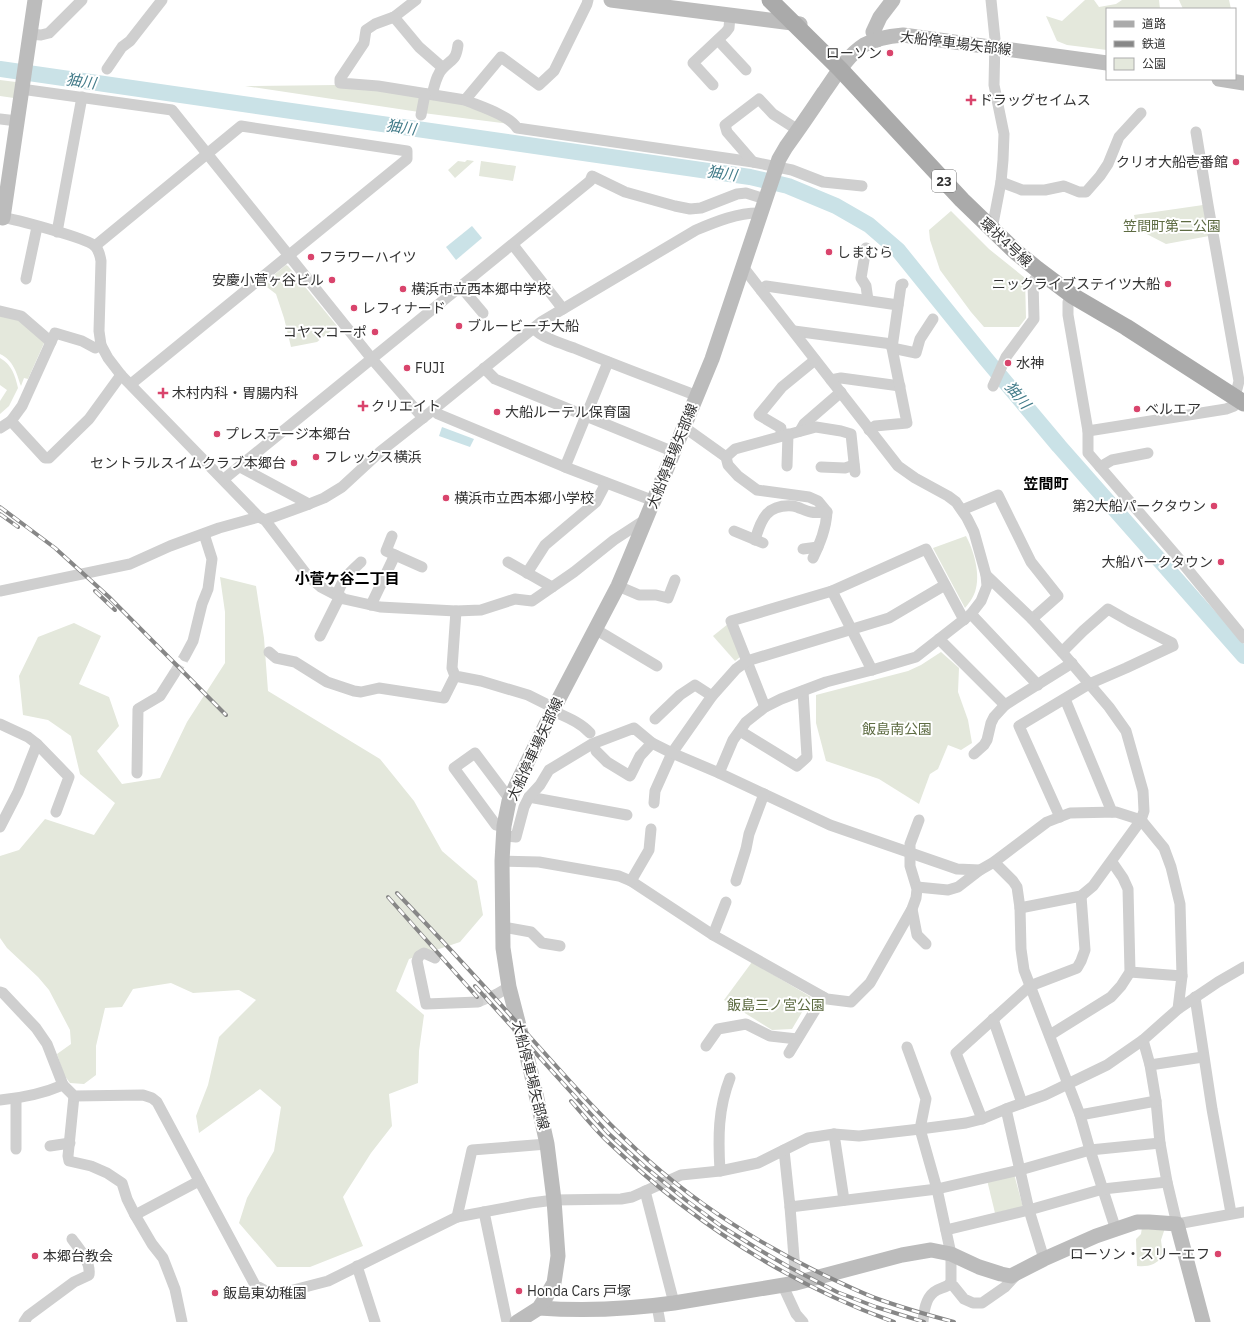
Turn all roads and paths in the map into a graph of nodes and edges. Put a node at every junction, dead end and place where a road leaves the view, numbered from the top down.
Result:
1 (35, 0) edge
2 (82, 0) edge
3 (162, 0) edge
4 (416, 0) edge
5 (588, 0) edge
6 (611, 0) edge
7 (770, 0) edge
8 (785, 0) edge
9 (892, 0) edge
10 (991, 0) edge
11 (730, 15) junction
12 (394, 17) junction
13 (799, 24) junction
14 (29, 34) junction
15 (718, 40) junction
16 (877, 40) junction
17 (458, 45) dead end
18 (995, 48) junction
19 (1106, 63) edge
20 (443, 68) junction
21 (107, 69) dead end
22 (840, 69) junction
23 (746, 70) dead end
24 (1225, 80) edge
25 (1244, 83) edge
26 (713, 85) dead end
27 (22, 88) junction
28 (429, 94) junction
29 (82, 98) junction
30 (465, 100) junction
31 (1141, 113) dead end
32 (421, 115) dead end
33 (0, 119) edge
34 (17, 121) junction
35 (798, 130) junction
36 (1196, 132) dead end
37 (207, 155) junction
38 (753, 162) junction
39 (775, 168) junction
40 (1001, 182) junction
41 (862, 186) dead end
42 (764, 203) junction
43 (2, 218) edge
44 (37, 227) junction
45 (992, 229) junction
46 (57, 232) junction
47 (513, 245) junction
48 (94, 246) junction
49 (866, 248) dead end
50 (288, 256) junction
51 (743, 267) junction
52 (1040, 272) junction
53 (26, 279) dead end
54 (903, 284) dead end
55 (461, 287) junction
56 (761, 290) junction
57 (1073, 296) junction
58 (868, 300) junction
59 (898, 305) junction
60 (564, 309) junction
61 (0, 311) edge
62 (483, 313) dead end
63 (933, 319) dead end
64 (534, 328) junction
65 (794, 331) junction
66 (51, 342) junction
67 (101, 345) junction
68 (892, 346) junction
69 (372, 359) junction
70 (815, 360) junction
71 (608, 362) junction
72 (484, 368) junction
73 (122, 375) junction
74 (831, 380) junction
75 (131, 384) junction
76 (900, 386) junction
77 (993, 386) dead end
78 (841, 392) junction
79 (697, 396) junction
80 (1239, 400) edge
81 (433, 410) junction
82 (586, 416) junction
83 (423, 418) junction
84 (11, 421) junction
85 (684, 427) junction
86 (0, 428) edge
87 (869, 430) junction
88 (800, 431) junction
89 (1088, 431) junction
90 (785, 435) junction
91 (674, 452) junction
92 (1148, 453) dead end
93 (726, 457) junction
94 (787, 466) dead end
95 (240, 467) junction
96 (565, 467) junction
97 (821, 467) dead end
98 (1100, 467) junction
99 (224, 479) junction
100 (606, 483) junction
101 (654, 501) junction
102 (309, 504) junction
103 (962, 510) junction
104 (827, 512) junction
105 (262, 518) junction
106 (645, 523) junction
107 (734, 531) dead end
108 (204, 534) junction
109 (392, 536) dead end
110 (818, 547) junction
111 (804, 549) dead end
112 (395, 555) junction
113 (813, 558) dead end
114 (362, 562) dead end
115 (508, 562) dead end
116 (422, 567) dead end
117 (527, 573) junction
118 (986, 574) junction
119 (675, 580) dead end
120 (945, 585) junction
121 (618, 586) junction
122 (552, 587) junction
123 (0, 591) edge
124 (832, 591) junction
125 (339, 596) junction
126 (371, 605) junction
127 (456, 612) junction
128 (968, 617) junction
129 (1032, 619) junction
130 (595, 629) junction
131 (852, 630) junction
132 (320, 636) dead end
133 (1244, 638) edge
134 (940, 639) junction
135 (269, 652) dead end
136 (1062, 652) junction
137 (185, 656) tunnel mouth
138 (747, 661) junction
139 (1072, 663) junction
140 (657, 666) dead end
141 (872, 670) junction
142 (174, 674) tunnel mouth
143 (455, 676) junction
144 (1089, 684) junction
145 (1038, 685) junction
146 (803, 691) junction
147 (712, 696) junction
148 (1065, 699) junction
149 (1005, 705) junction
150 (765, 707) junction
151 (553, 709) junction
152 (655, 719) dead end
153 (0, 724) edge
154 (740, 731) junction
155 (595, 741) junction
156 (652, 743) junction
157 (37, 744) junction
158 (672, 753) junction
159 (974, 754) dead end
160 (719, 772) junction
161 (137, 773) dead end
162 (764, 794) junction
163 (528, 797) junction
164 (509, 801) junction
165 (654, 802) dead end
166 (56, 812) dead end
167 (1112, 812) junction
168 (627, 815) dead end
169 (1060, 817) junction
170 (919, 820) dead end
171 (1141, 820) junction
172 (0, 826) edge
173 (651, 829) dead end
174 (504, 831) junction
175 (910, 853) junction
176 (502, 862) junction
177 (994, 862) junction
178 (1112, 862) junction
179 (980, 870) junction
180 (631, 881) junction
181 (736, 881) dead end
182 (917, 887) junction
183 (1081, 896) junction
184 (726, 902) dead end
185 (1020, 908) junction
186 (912, 909) junction
187 (503, 927) junction
188 (713, 935) junction
189 (926, 944) dead end
190 (560, 946) dead end
191 (435, 958) dead end
192 (1244, 967) edge
193 (1130, 972) junction
194 (1182, 976) junction
195 (1030, 986) junction
196 (0, 992) edge
197 (823, 997) junction
198 (1195, 997) junction
199 (478, 1002) tunnel mouth
200 (1178, 1009) junction
201 (993, 1020) junction
202 (1050, 1035) junction
203 (797, 1039) junction
204 (1143, 1040) junction
205 (706, 1046) dead end
206 (907, 1047) dead end
207 (789, 1053) dead end
208 (1204, 1057) junction
209 (1150, 1065) junction
210 (730, 1078) dead end
211 (1068, 1083) junction
212 (63, 1085) junction
213 (74, 1096) junction
214 (16, 1099) junction
215 (0, 1100) edge
216 (1156, 1101) junction
217 (1022, 1103) junction
218 (1006, 1109) junction
219 (1080, 1115) junction
220 (982, 1119) junction
221 (920, 1129) junction
222 (834, 1134) junction
223 (70, 1143) junction
224 (1160, 1143) junction
225 (547, 1144) junction
226 (50, 1146) dead end
227 (16, 1149) dead end
228 (784, 1150) junction
229 (1090, 1150) junction
230 (1020, 1170) junction
231 (720, 1171) junction
232 (199, 1181) junction
233 (1167, 1182) junction
234 (937, 1189) junction
235 (1103, 1189) junction
236 (645, 1191) junction
237 (554, 1200) junction
238 (844, 1200) junction
239 (790, 1207) junction
240 (1029, 1210) junction
241 (484, 1212) junction
242 (1244, 1212) edge
243 (1231, 1213) junction
244 (135, 1216) junction
245 (458, 1217) junction
246 (1177, 1224) junction
247 (946, 1230) junction
248 (1116, 1230) junction
249 (72, 1239) dead end
250 (951, 1254) junction
251 (1044, 1259) junction
252 (357, 1266) junction
253 (1018, 1273) junction
254 (951, 1283) junction
255 (789, 1285) junction
256 (674, 1303) junction
257 (657, 1306) junction
258 (539, 1308) junction
259 (24, 1322) edge
260 (182, 1322) edge
261 (375, 1322) edge
262 (507, 1322) edge
263 (517, 1322) edge
264 (660, 1322) edge
265 (803, 1322) edge
266 (923, 1322) edge
267 (1203, 1322) edge

1 - 14 main road
2 - 14 street
3 - 21 street
4 - 12 street
5 - 30 street
6 - 11 main road
7 - 13 main road, 環状4号線 / 23
8 - 13 main road, 環状4号線 / 23
9 - 16 main road
10 - 18 street
11 - 13 main road
11 - 15 street
12 - 20 street
12 - 28 street
13 - 22 main road, 環状4号線 / 23
14 - 27 main road
15 - 23 street
15 - 26 street
16 - 18 main road, 大船停車場矢部線
16 - 22 main road, 大船停車場矢部線
17 - 20 street
18 - 19 main road, 大船停車場矢部線
18 - 40 street
20 - 28 street
22 - 35 main road, 大船停車場矢部線
22 - 45 main road, 環状4号線 / 23
24 - 25 main road
27 - 29 street
27 - 34 main road
28 - 30 street
28 - 32 street
29 - 37 street
29 - 46 street
30 - 38 street
31 - 40 street
33 - 34 street
34 - 43 main road
35 - 38 street
35 - 39 main road, 大船停車場矢部線
36 - 80 street
37 - 48 street
37 - 50 street
37 - 50 street
38 - 39 street
39 - 41 street
39 - 42 main road, 大船停車場矢部線
40 - 45 street
42 - 47 street
42 - 51 main road, 大船停車場矢部線
42 - 60 street
43 - 44 street
44 - 46 street
44 - 53 street
45 - 52 main road, 環状4号線 / 23
46 - 48 street
47 - 55 street
47 - 60 street
48 - 67 street
49 - 58 street
50 - 69 street
50 - 75 street
51 - 56 street
51 - 79 main road, 大船停車場矢部線
52 - 57 main road, 環状4号線 / 23
52 - 77 street
54 - 59 street
55 - 62 street
55 - 69 street
56 - 58 street
56 - 65 street
57 - 80 main road, 環状4号線 / 23
57 - 89 street
58 - 59 street
59 - 68 street
60 - 64 street
61 - 66 street
63 - 68 street
64 - 71 street
64 - 72 street
65 - 68 street
65 - 70 street
66 - 67 street
66 - 84 street
67 - 73 street
68 - 76 street
69 - 83 street
69 - 95 street
70 - 74 street
70 - 90 street
71 - 79 street
71 - 82 street
72 - 81 street
72 - 82 street
73 - 75 street
73 - 84 street
74 - 76 street
74 - 78 street
75 - 99 street
76 - 87 street
78 - 87 street
78 - 88 street
79 - 85 main road, 大船停車場矢部線
80 - 89 street
81 - 83 street
81 - 96 street
82 - 91 street
82 - 96 street
83 - 102 street
84 - 86 street
85 - 91 main road, 大船停車場矢部線
85 - 93 street
87 - 103 street
88 - 90 street
88 - 97 street
89 - 98 street
90 - 93 street
90 - 94 street
91 - 101 main road, 大船停車場矢部線
92 - 98 street
93 - 104 street
95 - 99 street
95 - 102 street
96 - 100 street
98 - 133 street
99 - 105 street
100 - 101 street
100 - 117 street
101 - 106 main road, 大船停車場矢部線
102 - 105 street
103 - 118 street
103 - 129 street
104 - 107 street
104 - 110 street
105 - 108 street
105 - 125 street
106 - 121 main road, 大船停車場矢部線
106 - 122 street
108 - 123 street
108 - 137 street
109 - 112 street
110 - 111 street
110 - 113 street
112 - 116 street
112 - 126 street
114 - 125 street
115 - 117 street
117 - 122 street
118 - 128 street
118 - 129 street
119 - 121 street
120 - 124 street
120 - 128 street
120 - 131 street
121 - 130 main road, 大船停車場矢部線
122 - 127 street
124 - 131 street
124 - 138 street
125 - 126 street
125 - 132 street
126 - 127 street
127 - 143 street
128 - 134 street
128 - 145 street
129 - 136 street
130 - 140 street
130 - 151 main road, 大船停車場矢部線
131 - 138 street
131 - 141 street
134 - 141 street
134 - 149 street
135 - 143 street
136 - 139 street
136 - 144 street
138 - 147 street
138 - 150 street
139 - 144 street
139 - 145 street
141 - 146 street
142 - 161 street
143 - 151 street
144 - 148 street
144 - 171 street
145 - 149 street
146 - 150 street
146 - 154 street
147 - 152 street
147 - 158 street
148 - 167 street
148 - 169 street
149 - 159 street
150 - 154 street
151 - 155 street
151 - 164 main road, 大船停車場矢部線
153 - 157 street
154 - 160 street
155 - 156 street
155 - 156 street
155 - 163 street
156 - 158 street
157 - 166 street
157 - 172 street
158 - 160 street
158 - 165 street
160 - 162 street
162 - 175 street
162 - 181 street
163 - 168 street
163 - 174 street
164 - 174 main road, 大船停車場矢部線
164 - 174 street
167 - 169 street
167 - 171 street
169 - 177 street
170 - 175 street
171 - 178 street
171 - 194 street
173 - 180 street
174 - 176 main road, 大船停車場矢部線
175 - 179 street
175 - 182 street
176 - 180 street
176 - 187 main road, 大船停車場矢部線
177 - 179 street
177 - 185 street
178 - 183 street
178 - 193 street
179 - 182 street
180 - 188 street
182 - 186 street
183 - 185 street
183 - 195 street
184 - 188 street
185 - 195 street
186 - 189 street
186 - 197 street
187 - 190 street
187 - 225 main road, 大船停車場矢部線
188 - 197 street
191 - 199 street
192 - 198 street
193 - 194 street
193 - 202 street
194 - 200 street
195 - 201 street
195 - 202 street
196 - 212 street
197 - 203 street
198 - 200 street
198 - 208 street
200 - 204 street
201 - 217 street
201 - 220 street
202 - 211 street
203 - 205 street
203 - 207 street
204 - 209 street
204 - 211 street
206 - 221 street
208 - 209 street
208 - 243 street
209 - 216 street
210 - 231 street
211 - 217 street
211 - 219 street
212 - 213 street
212 - 214 street
213 - 223 street
213 - 232 street
214 - 215 street
214 - 227 street
216 - 219 street
216 - 224 street
217 - 218 street
218 - 220 street
218 - 230 street
219 - 229 street
220 - 221 street
221 - 222 street
221 - 234 street
222 - 228 street
222 - 238 street
223 - 226 street
223 - 244 street
224 - 229 street
224 - 233 street
225 - 237 main road, 大船停車場矢部線
225 - 245 street
228 - 231 street
228 - 239 street
229 - 230 street
229 - 235 street
230 - 234 street
230 - 240 street
231 - 236 street
232 - 244 street
232 - 252 street
233 - 235 street
233 - 246 street
234 - 238 street
234 - 247 street
235 - 240 street
235 - 248 street
236 - 237 street
236 - 256 street
237 - 241 street
237 - 258 main road, 大船停車場矢部線
238 - 239 street
239 - 255 street
240 - 247 street
240 - 251 street
241 - 245 street
241 - 262 street
242 - 243 street
243 - 246 street
244 - 260 street
245 - 252 street
246 - 248 main road
246 - 267 main road
247 - 250 street
248 - 251 main road
249 - 259 street
250 - 253 main road
250 - 254 street
250 - 255 main road
251 - 253 main road
252 - 261 street
253 - 254 street
254 - 266 street
255 - 256 main road
255 - 265 street
256 - 257 main road
257 - 258 main road
257 - 264 street
258 - 263 main road, 大船停車場矢部線

